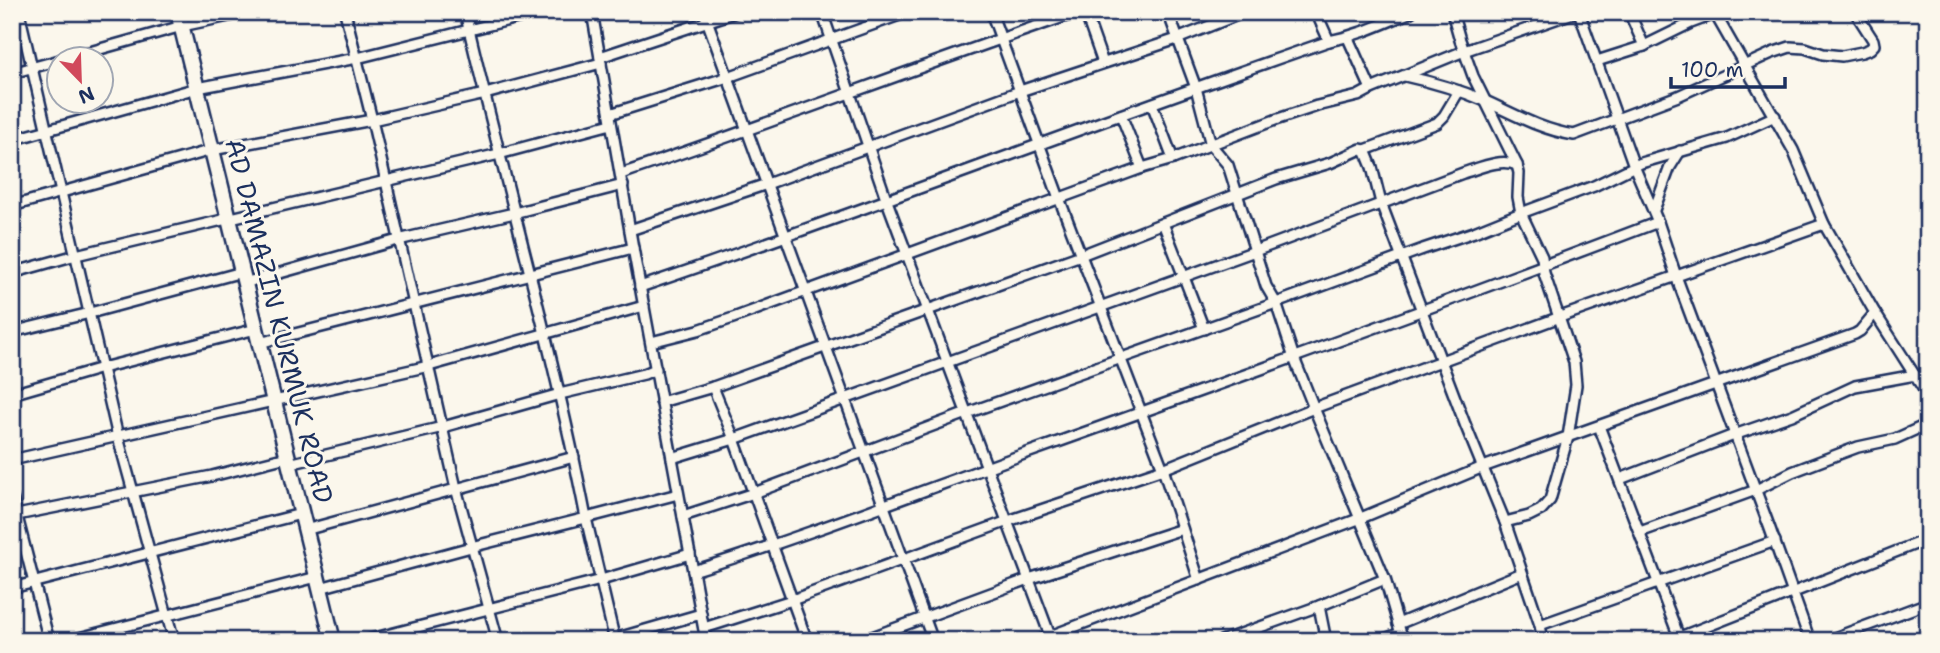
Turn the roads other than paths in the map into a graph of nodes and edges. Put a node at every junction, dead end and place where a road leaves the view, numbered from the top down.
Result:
1 (19, 12) edge
2 (248, 12) edge
3 (345, 12) edge
4 (465, 12) edge
5 (541, 12) edge
6 (592, 12) edge
7 (704, 12) edge
8 (736, 12) edge
9 (822, 12) edge
10 (908, 12) edge
11 (991, 12) edge
12 (1078, 12) edge
13 (1085, 12) edge
14 (1168, 12) edge
15 (1245, 12) edge
16 (1316, 12) edge
17 (1411, 12) edge
18 (1452, 12) edge
19 (1577, 12) edge
20 (1629, 12) edge
21 (1856, 12) edge
22 (1714, 13) edge
23 (180, 19) edge
24 (708, 22) junction
25 (469, 31) junction
26 (1001, 38) junction
27 (1348, 38) junction
28 (831, 39) junction
29 (1177, 39) junction
30 (1329, 41) junction
31 (101, 46) edge
32 (1644, 46) junction
33 (1464, 51) junction
34 (357, 58) junction
35 (600, 60) junction
36 (1597, 61) junction
37 (1103, 63) junction
38 (46, 64) edge
39 (1744, 66) junction
40 (31, 68) junction
41 (12, 73) edge
42 (1403, 76) junction
43 (728, 77) junction
44 (197, 88) junction
45 (1196, 88) junction
46 (1371, 89) junction
47 (1459, 90) junction
48 (1020, 91) junction
49 (850, 92) junction
50 (485, 94) junction
51 (1485, 101) junction
52 (1152, 104) junction
53 (1121, 115) junction
54 (1775, 116) junction
55 (1617, 118) junction
56 (611, 119) junction
57 (372, 120) junction
58 (47, 130) junction
59 (748, 131) junction
60 (12, 140) edge
61 (1040, 145) junction
62 (1212, 145) junction
63 (869, 147) junction
64 (212, 150) junction
65 (1365, 150) junction
66 (1681, 151) junction
67 (499, 154) junction
68 (1173, 159) junction
69 (1517, 165) junction
70 (1634, 166) junction
71 (1142, 168) junction
72 (621, 174) junction
73 (385, 180) junction
74 (767, 184) junction
75 (623, 185) junction
76 (62, 192) junction
77 (1238, 195) junction
78 (1059, 198) junction
79 (887, 201) junction
80 (1381, 203) junction
81 (12, 206) edge
82 (1654, 210) junction
83 (514, 213) junction
84 (1521, 213) junction
85 (229, 219) junction
86 (1658, 222) junction
87 (1163, 223) junction
88 (1824, 224) junction
89 (630, 230) junction
90 (787, 237) junction
91 (398, 240) junction
92 (633, 248) junction
93 (1255, 251) junction
94 (907, 253) junction
95 (76, 255) junction
96 (1082, 255) junction
97 (1402, 256) junction
98 (1543, 266) junction
99 (12, 272) edge
100 (529, 275) junction
101 (1676, 276) junction
102 (1183, 277) junction
103 (243, 278) junction
104 (640, 287) junction
105 (806, 290) junction
106 (1276, 303) junction
107 (413, 305) junction
108 (644, 306) junction
109 (1101, 306) junction
110 (929, 309) junction
111 (1422, 311) junction
112 (90, 313) junction
113 (1875, 313) junction
114 (1560, 317) junction
115 (1204, 329) junction
116 (12, 332) edge
117 (545, 335) junction
118 (258, 336) junction
119 (651, 342) junction
120 (826, 345) junction
121 (1294, 358) junction
122 (1121, 359) junction
123 (948, 361) junction
124 (1442, 362) junction
125 (429, 366) junction
126 (103, 368) junction
127 (656, 369) junction
128 (1915, 375) junction
129 (1716, 382) junction
130 (713, 387) junction
131 (12, 394) edge
132 (560, 394) junction
133 (1928, 396) edge
134 (846, 399) junction
135 (273, 402) junction
136 (662, 402) junction
137 (1314, 408) junction
138 (967, 413) junction
139 (1141, 413) junction
140 (1928, 424) edge
141 (1599, 426) junction
142 (443, 427) junction
143 (1734, 435) junction
144 (118, 437) junction
145 (1568, 437) junction
146 (734, 439) junction
147 (865, 451) junction
148 (574, 457) junction
149 (672, 458) junction
150 (12, 460) edge
151 (288, 461) junction
152 (987, 467) junction
153 (1483, 467) junction
154 (1163, 469) junction
155 (1620, 479) junction
156 (456, 488) junction
157 (1756, 490) junction
158 (132, 492) junction
159 (754, 493) junction
160 (678, 494) junction
161 (12, 497) edge
162 (885, 505) junction
163 (301, 514) junction
164 (15, 516) edge
165 (682, 516) junction
166 (1361, 518) junction
167 (586, 519) junction
168 (1008, 521) junction
169 (1504, 522) junction
170 (1182, 529) junction
171 (305, 530) junction
172 (1640, 532) junction
173 (1928, 539) edge
174 (1775, 541) junction
175 (773, 546) junction
176 (471, 547) junction
177 (150, 552) junction
178 (690, 554) junction
179 (904, 560) junction
180 (693, 571) junction
181 (1522, 573) junction
182 (1029, 579) junction
183 (1385, 579) junction
184 (601, 580) junction
185 (1199, 580) junction
186 (1658, 582) junction
187 (34, 583) junction
188 (318, 583) junction
189 (12, 588) edge
190 (1793, 592) junction
191 (792, 600) junction
192 (1928, 603) edge
193 (1319, 606) junction
194 (489, 608) junction
195 (701, 614) junction
196 (168, 615) junction
197 (925, 618) junction
198 (1540, 625) junction
199 (704, 628) junction
200 (1401, 633) edge
201 (1051, 638) edge
202 (332, 639) edge
203 (612, 640) edge
204 (1677, 640) edge
205 (50, 641) edge
206 (66, 641) edge
207 (174, 641) edge
208 (316, 641) edge
209 (363, 641) edge
210 (498, 641) edge
211 (706, 641) edge
212 (807, 641) edge
213 (861, 641) edge
214 (933, 641) edge
215 (1037, 641) edge
216 (1221, 641) edge
217 (1326, 641) edge
218 (1378, 641) edge
219 (1543, 641) edge
220 (1810, 641) edge
221 (1826, 641) edge

1 - 40 street
2 - 23 street
3 - 34 street
4 - 25 street
5 - 25 street
6 - 35 street
7 - 24 street
8 - 24 street
9 - 28 street
10 - 28 street
11 - 26 street
12 - 26 street
13 - 37 street
14 - 29 street
15 - 29 street
16 - 30 street
17 - 27 street
18 - 33 street
19 - 33 street
19 - 36 street
20 - 32 street
21 - 39 street
22 - 32 street
22 - 39 street
23 - 31 street
23 - 44 highway, AD DAMAZIN KURMUK ROAD
24 - 35 street
24 - 43 street
25 - 34 street
25 - 50 street
26 - 48 street
26 - 49 street
27 - 30 street
27 - 46 street
28 - 43 street
28 - 49 street
29 - 37 street
29 - 45 street
30 - 45 street
32 - 36 street
33 - 42 street
33 - 51 street
34 - 44 street
34 - 57 street
35 - 50 street
35 - 56 street
36 - 55 street
37 - 48 street
38 - 40 street
39 - 54 street
39 - 55 street
40 - 41 street
40 - 58 street
42 - 46 street
42 - 47 street
43 - 56 street
43 - 59 street
44 - 58 street
44 - 64 highway, AD DAMAZIN KURMUK ROAD
45 - 52 street
45 - 62 street
46 - 62 street
47 - 51 street
47 - 65 street
48 - 61 street
48 - 63 street
49 - 59 street
49 - 63 street
50 - 57 street
50 - 67 street
51 - 55 street
51 - 69 street
52 - 53 street
52 - 68 street
53 - 61 street
53 - 71 street
54 - 66 street
54 - 88 street
55 - 70 street
56 - 67 street
56 - 72 street
57 - 64 street
57 - 73 street
58 - 60 street
58 - 76 street
59 - 72 street
59 - 74 street
61 - 78 street
61 - 79 street
62 - 68 street
62 - 77 street
63 - 74 street
63 - 79 street
64 - 76 street
64 - 85 highway, AD DAMAZIN KURMUK ROAD
65 - 77 street
65 - 80 street
66 - 70 street
66 - 82 street
67 - 73 street
67 - 83 street
68 - 71 street
69 - 80 street
69 - 84 street
70 - 82 street
70 - 84 street
71 - 78 street
72 - 75 street
73 - 85 street
73 - 91 street
74 - 89 street
74 - 90 street
75 - 83 street
75 - 89 street
76 - 81 street
76 - 95 street
77 - 87 street
77 - 93 street
78 - 94 street
78 - 96 street
79 - 90 street
79 - 94 street
80 - 93 street
80 - 97 street
82 - 86 street
83 - 91 street
83 - 100 street
84 - 97 street
84 - 98 street
85 - 95 street
85 - 103 highway, AD DAMAZIN KURMUK ROAD
86 - 98 street
86 - 101 street
87 - 96 street
87 - 102 street
88 - 101 street
88 - 113 street
89 - 92 street
90 - 104 street
90 - 105 street
91 - 103 street
91 - 107 street
92 - 100 street
92 - 104 street
93 - 102 street
93 - 106 street
94 - 105 street
94 - 110 street
95 - 99 street
95 - 112 street
96 - 109 street
96 - 110 street
97 - 106 street
97 - 111 street
98 - 111 street
98 - 114 street
100 - 107 street
100 - 117 street
101 - 114 street
101 - 129 street
102 - 109 street
102 - 115 street
103 - 112 street
103 - 118 highway, AD DAMAZIN KURMUK ROAD
104 - 108 street
105 - 119 street
105 - 120 street
106 - 115 street
106 - 121 street
107 - 118 street
107 - 125 street
108 - 117 street
108 - 119 street
109 - 122 street
109 - 123 street
110 - 120 street
110 - 123 street
111 - 121 street
111 - 124 street
112 - 116 street
112 - 126 street
113 - 128 street
113 - 129 street
114 - 124 street
114 - 145 street
115 - 122 street
117 - 125 street
117 - 132 street
118 - 126 street
118 - 135 highway, AD DAMAZIN KURMUK ROAD
119 - 127 street
120 - 130 street
120 - 134 street
121 - 137 street
121 - 139 street
122 - 138 street
122 - 139 street
123 - 134 street
123 - 138 street
124 - 137 street
124 - 153 street
125 - 135 street
125 - 142 street
126 - 131 street
126 - 144 street
127 - 132 street
127 - 136 street
128 - 133 street
128 - 143 street
129 - 141 street
129 - 143 street
130 - 136 street
130 - 146 street
132 - 142 street
132 - 148 street
134 - 146 street
134 - 147 street
135 - 144 street
135 - 151 highway, AD DAMAZIN KURMUK ROAD
136 - 149 street
137 - 154 street
137 - 166 street
138 - 147 street
138 - 152 street
139 - 152 street
139 - 154 street
140 - 157 street
141 - 145 street
141 - 155 street
142 - 151 street
142 - 156 street
143 - 155 street
143 - 157 street
144 - 150 street
144 - 158 street
145 - 153 street
145 - 169 street
146 - 149 street
146 - 159 street
147 - 159 street
147 - 162 street
148 - 156 street
148 - 167 street
149 - 160 street
151 - 158 street
151 - 163 highway, AD DAMAZIN KURMUK ROAD
152 - 162 street
152 - 168 street
153 - 166 street
153 - 169 street
154 - 168 street
154 - 170 street
155 - 172 street
156 - 171 street
156 - 176 street
157 - 172 street
157 - 174 street
158 - 164 street
158 - 177 street
159 - 165 street
159 - 175 street
160 - 165 street
160 - 167 street
161 - 164 street
162 - 175 street
162 - 179 street
163 - 171 highway, AD DAMAZIN KURMUK ROAD
163 - 177 street
164 - 187 street
165 - 178 street
166 - 183 street
166 - 185 street
167 - 176 street
167 - 184 street
168 - 179 street
168 - 182 street
169 - 181 street
170 - 182 street
170 - 185 street
171 - 188 highway, AD DAMAZIN KURMUK ROAD
172 - 186 street
173 - 190 street
174 - 186 street
174 - 190 street
175 - 180 street
175 - 191 street
176 - 188 street
176 - 194 street
177 - 187 street
177 - 196 street
178 - 180 street
178 - 184 street
179 - 191 street
179 - 197 street
180 - 195 street
181 - 198 street
181 - 200 street
182 - 197 street
182 - 201 street
183 - 193 street
183 - 200 street
184 - 194 street
184 - 203 street
185 - 201 street
186 - 198 street
186 - 204 street
187 - 189 street
187 - 205 street
188 - 196 street
188 - 202 highway, AD DAMAZIN KURMUK ROAD
190 - 204 street
190 - 220 street
191 - 199 street
191 - 212 street
192 - 221 street
193 - 216 street
193 - 217 street
194 - 209 street
194 - 210 street
195 - 199 street
195 - 203 street
196 - 206 street
196 - 207 street
197 - 213 street
197 - 214 street
198 - 219 street
199 - 211 street
200 - 218 street
201 - 215 street
202 - 208 street

